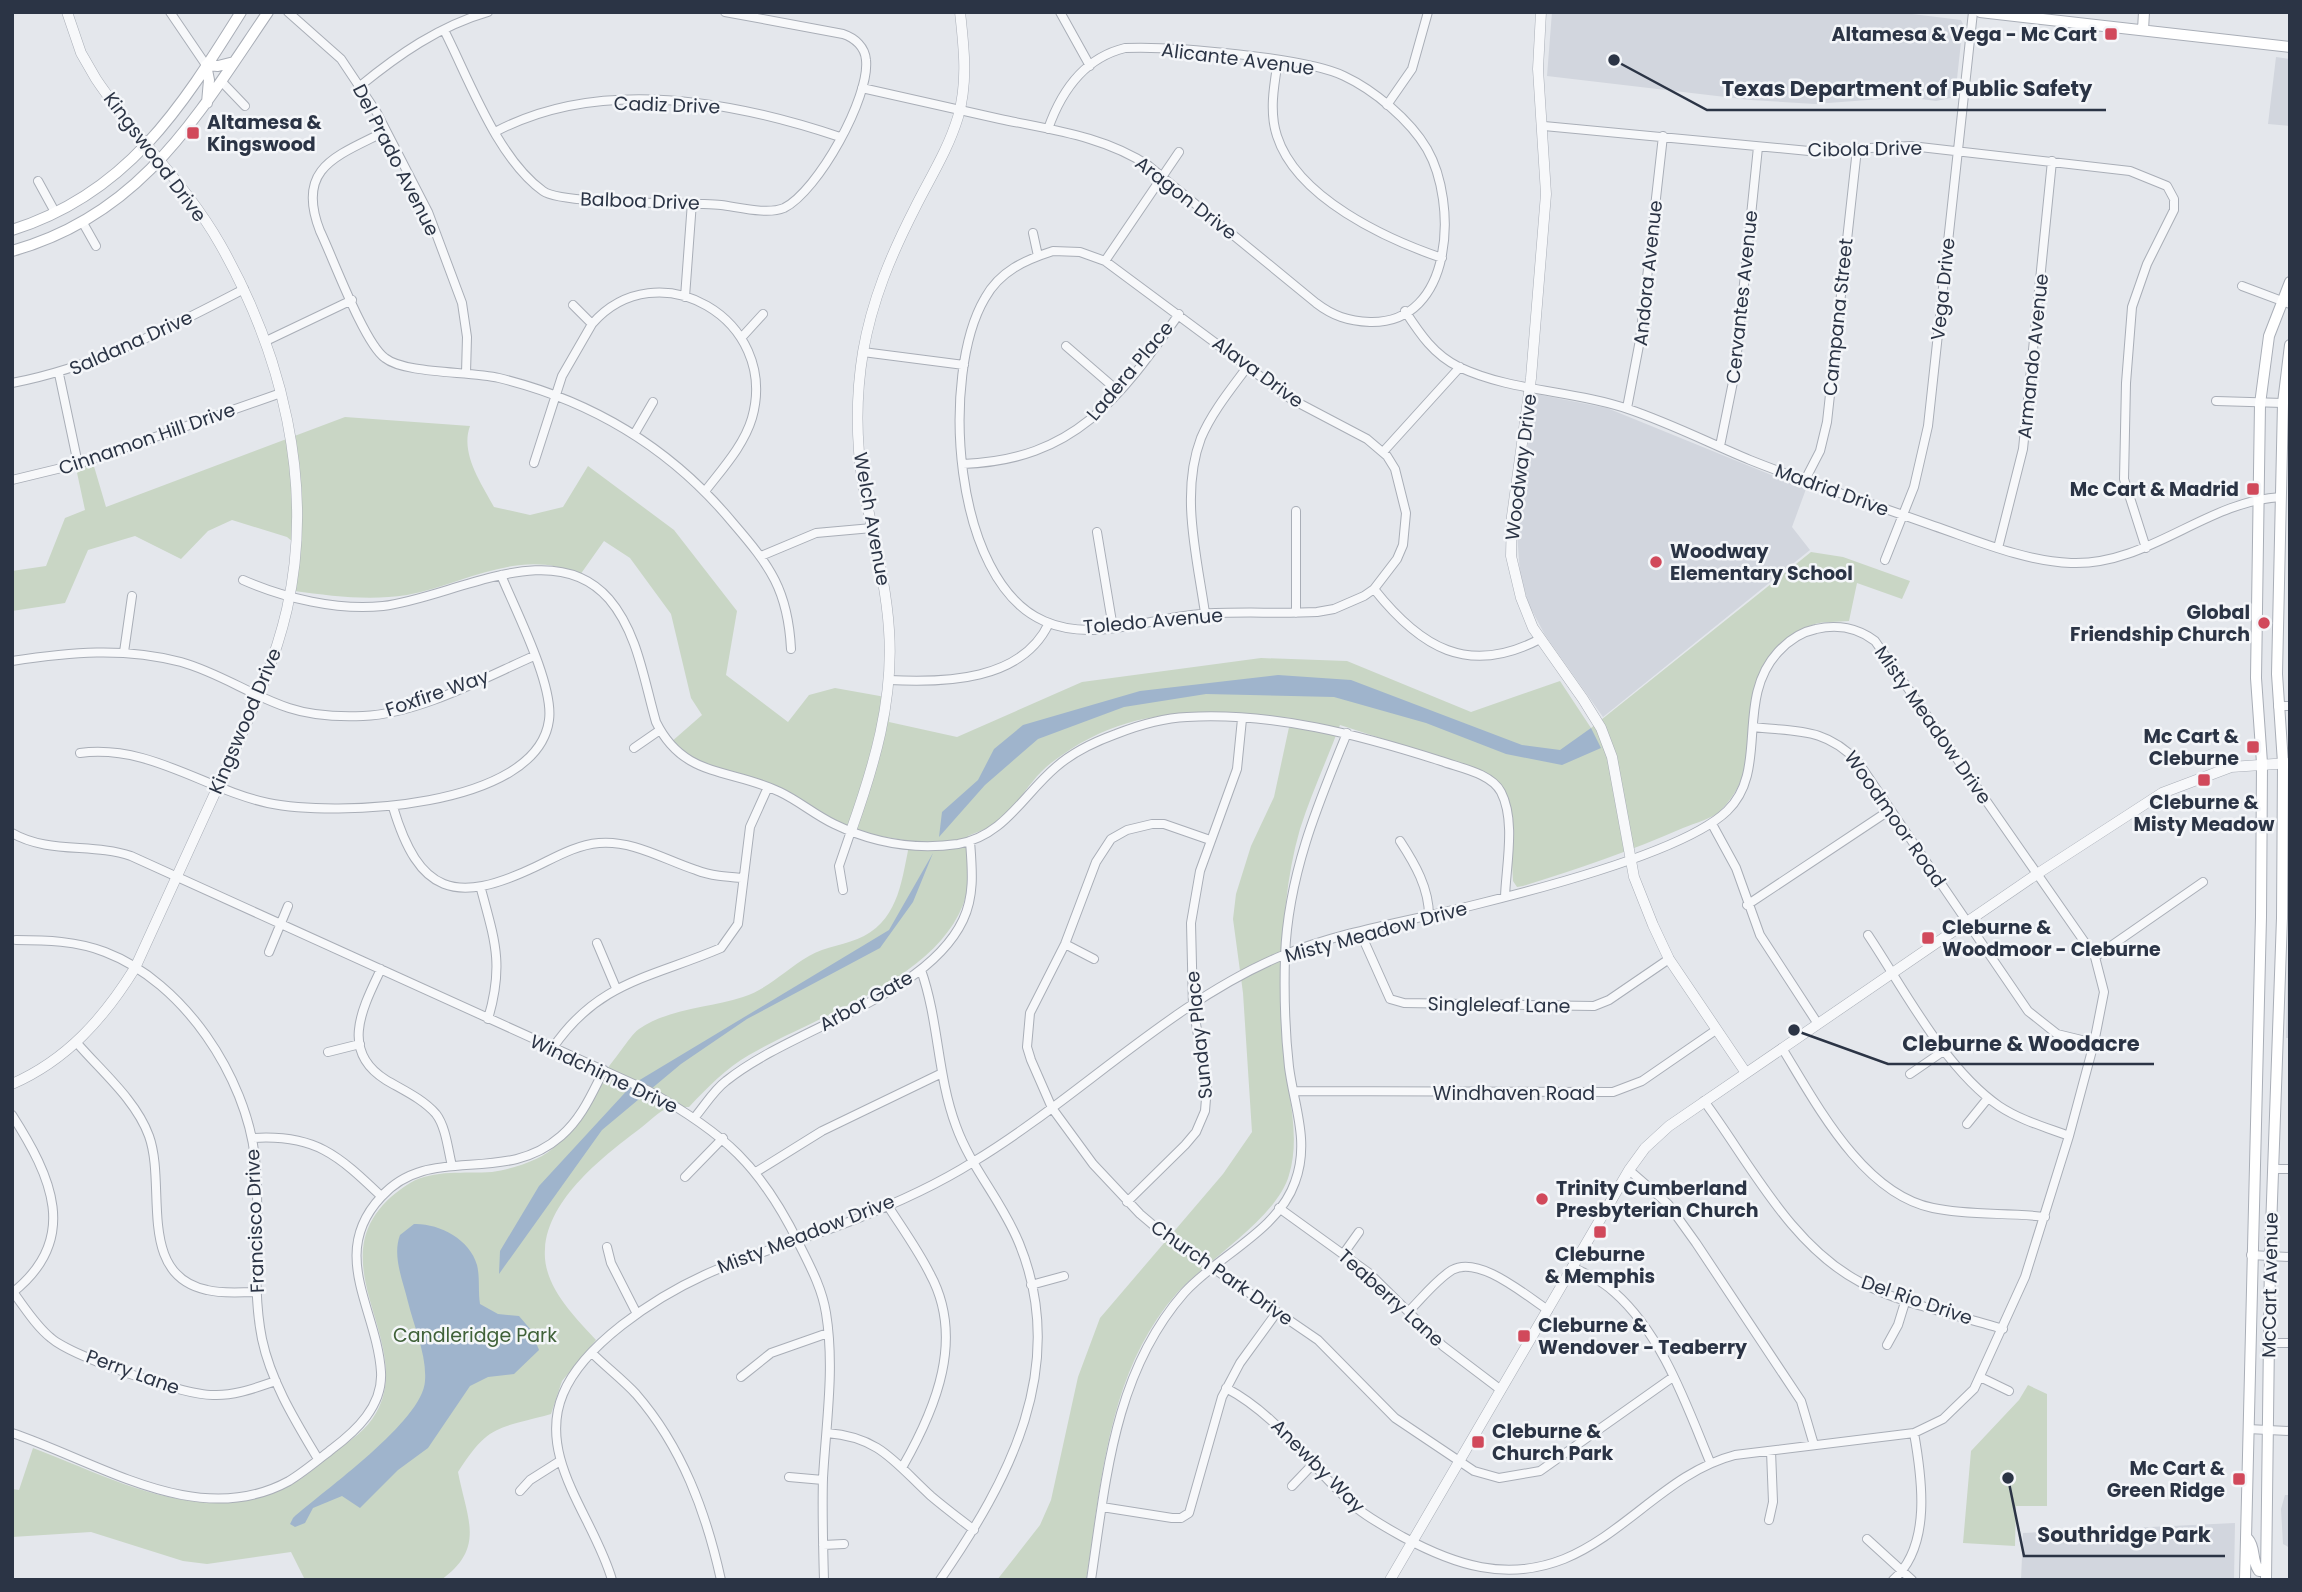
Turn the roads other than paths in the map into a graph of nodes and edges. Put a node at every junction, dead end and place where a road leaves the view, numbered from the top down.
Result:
1 (68, 12) edge
2 (170, 12) edge
3 (242, 12) edge
4 (268, 12) edge
5 (288, 12) edge
6 (488, 12) edge
7 (725, 12) edge
8 (960, 12) edge
9 (1060, 12) edge
10 (1428, 12) edge
11 (1541, 12) edge
12 (1973, 12) edge
13 (1980, 12) edge
14 (2144, 12) edge
15 (444, 30) junction
16 (2143, 30) junction
17 (2290, 47) edge
18 (1278, 61) junction
19 (234, 62) junction
20 (206, 65) junction
21 (1090, 66) junction
22 (222, 82) junction
23 (360, 86) junction
24 (862, 88) junction
25 (207, 103) junction
26 (1387, 105) junction
27 (245, 106) dead end
28 (959, 110) junction
29 (1544, 126) junction
30 (1048, 129) junction
31 (386, 131) junction
32 (495, 132) junction
33 (1663, 136) junction
34 (840, 137) junction
35 (146, 147) junction
36 (1758, 147) junction
37 (1857, 149) junction
38 (1958, 151) junction
39 (1179, 152) dead end
40 (2052, 162) junction
41 (159, 163) junction
42 (1161, 176) junction
43 (38, 181) dead end
44 (692, 202) junction
45 (55, 212) junction
46 (83, 223) junction
47 (13, 229) edge
48 (1033, 233) dead end
49 (96, 246) dead end
50 (17, 250) edge
51 (1038, 256) junction
52 (1443, 258) junction
53 (1105, 261) junction
54 (2290, 282) edge
55 (2242, 286) dead end
56 (244, 289) junction
57 (685, 297) junction
58 (352, 300) junction
59 (2285, 304) edge
60 (573, 305) dead end
61 (1405, 311) junction
62 (763, 314) dead end
63 (1179, 314) junction
64 (592, 324) junction
65 (742, 337) junction
66 (266, 341) junction
67 (2290, 345) edge
68 (1066, 346) dead end
69 (863, 352) junction
70 (964, 365) junction
71 (1248, 366) junction
72 (1460, 368) junction
73 (466, 373) junction
74 (59, 374) junction
75 (12, 383) edge
76 (1530, 387) junction
77 (1118, 391) junction
78 (281, 393) junction
79 (556, 395) junction
80 (2216, 401) dead end
81 (653, 402) dead end
82 (2283, 403) junction
83 (2260, 404) junction
84 (1626, 408) junction
85 (635, 433) junction
86 (1720, 446) junction
87 (1383, 452) junction
88 (534, 463) dead end
89 (78, 464) junction
90 (963, 464) junction
91 (12, 480) edge
92 (1805, 480) junction
93 (706, 490) junction
94 (2281, 497) junction
95 (2259, 500) junction
96 (1296, 511) dead end
97 (1903, 515) junction
98 (872, 528) junction
99 (1097, 532) dead end
100 (1998, 548) junction
101 (2146, 548) junction
102 (761, 556) junction
103 (1885, 560) dead end
104 (501, 575) junction
105 (243, 580) dead end
106 (1374, 589) junction
107 (290, 595) junction
108 (132, 596) dead end
109 (1205, 613) junction
110 (1296, 613) junction
111 (1049, 623) junction
112 (1113, 628) junction
113 (1540, 639) junction
114 (791, 649) dead end
115 (124, 652) junction
116 (2256, 652) junction
117 (2277, 653) junction
118 (534, 656) junction
119 (12, 661) edge
120 (889, 680) junction
121 (260, 694) junction
122 (2284, 706) edge
123 (1242, 719) junction
124 (1753, 727) junction
125 (660, 730) junction
126 (1347, 733) junction
127 (634, 748) dead end
128 (80, 753) dead end
129 (2262, 763) junction
130 (2286, 763) edge
131 (219, 785) junction
132 (768, 787) junction
133 (393, 807) junction
134 (1890, 810) junction
135 (1712, 824) junction
136 (851, 831) junction
137 (12, 833) edge
138 (1210, 840) junction
139 (970, 841) junction
140 (1400, 841) dead end
141 (1630, 858) junction
142 (2037, 874) junction
143 (177, 878) junction
144 (743, 878) junction
145 (2203, 882) dead end
146 (481, 888) junction
147 (843, 890) dead end
148 (1505, 897) junction
149 (1747, 905) junction
150 (288, 906) dead end
151 (1429, 916) junction
152 (2260, 917) junction
153 (2282, 918) junction
154 (1967, 922) junction
155 (280, 924) junction
156 (1360, 932) junction
157 (1868, 935) dead end
158 (16, 940) dead end
159 (597, 943) dead end
160 (1065, 944) junction
161 (269, 952) dead end
162 (1285, 955) junction
163 (2095, 957) junction
164 (1094, 959) dead end
165 (1669, 959) junction
166 (135, 968) junction
167 (381, 969) junction
168 (920, 971) junction
169 (1893, 973) junction
170 (616, 988) junction
171 (1193, 1007) junction
172 (488, 1019) junction
173 (1818, 1024) junction
174 (1716, 1030) junction
175 (76, 1043) junction
176 (2094, 1043) junction
177 (360, 1044) junction
178 (1782, 1048) junction
179 (552, 1049) junction
180 (1945, 1050) junction
181 (327, 1052) dead end
182 (604, 1070) junction
183 (1746, 1073) junction
184 (940, 1074) junction
185 (1910, 1074) dead end
186 (12, 1084) edge
187 (1294, 1091) junction
188 (1988, 1098) junction
189 (1704, 1101) junction
190 (1052, 1108) junction
191 (12, 1115) edge
192 (695, 1117) junction
193 (1967, 1124) dead end
194 (2069, 1136) junction
195 (253, 1138) junction
196 (723, 1138) junction
197 (971, 1164) junction
198 (452, 1166) junction
199 (2274, 1169) junction
200 (2290, 1169) edge
201 (1629, 1170) junction
202 (756, 1172) junction
203 (685, 1177) dead end
204 (381, 1196) junction
205 (1127, 1202) junction
206 (888, 1206) junction
207 (1279, 1208) junction
208 (2045, 1217) junction
209 (1359, 1232) dead end
210 (797, 1239) junction
211 (607, 1247) dead end
212 (1344, 1253) junction
213 (2251, 1255) junction
214 (2270, 1257) junction
215 (2290, 1257) edge
216 (1572, 1267) junction
217 (1213, 1268) junction
218 (1064, 1276) dead end
219 (1031, 1285) junction
220 (256, 1292) junction
221 (13, 1293) edge
222 (1906, 1299) junction
223 (1548, 1310) junction
224 (1409, 1311) junction
225 (1277, 1312) junction
226 (636, 1314) junction
227 (2003, 1329) junction
228 (828, 1333) junction
229 (2269, 1343) junction
230 (2290, 1343) edge
231 (1887, 1345) dead end
232 (592, 1353) junction
233 (741, 1377) dead end
234 (1673, 1377) junction
235 (1980, 1377) junction
236 (276, 1381) junction
237 (1226, 1388) junction
238 (1501, 1390) junction
239 (2009, 1391) dead end
240 (2248, 1429) junction
241 (2267, 1430) junction
242 (2290, 1431) edge
243 (12, 1433) edge
244 (827, 1433) junction
245 (1914, 1433) junction
246 (1814, 1445) junction
247 (1770, 1451) junction
248 (318, 1459) junction
249 (560, 1461) junction
250 (1459, 1462) junction
251 (1710, 1462) junction
252 (1314, 1463) junction
253 (903, 1466) junction
254 (789, 1477) dead end
255 (823, 1480) junction
256 (1292, 1486) dead end
257 (520, 1491) dead end
258 (1102, 1507) junction
259 (1769, 1520) dead end
260 (974, 1530) junction
261 (2246, 1537) junction
262 (1867, 1539) dead end
263 (1412, 1542) junction
264 (844, 1544) dead end
265 (823, 1545) junction
266 (1902, 1571) junction
267 (2245, 1575) edge
268 (2266, 1575) edge
269 (612, 1580) edge
270 (721, 1580) edge
271 (824, 1580) edge
272 (940, 1580) edge
273 (1091, 1580) edge
274 (1390, 1580) edge
275 (1893, 1580) edge
276 (1912, 1580) edge
277 (2256, 1580) edge

1 - 35 street, Kingswood Drive
2 - 20 street
3 - 20 main road
4 - 19 main road
5 - 23 street, Del Prado Avenue
6 - 15 street
7 - 24 street
8 - 28 street, Welch Avenue
9 - 21 street
10 - 26 street
11 - 29 street, Woodway Drive
12 - 38 street, Vega Drive
13 - 16 main road
14 - 16 main road
15 - 23 street
15 - 32 street, Balboa Drive
16 - 17 main road
18 - 21 street, Alicante Avenue
18 - 26 street, Alicante Avenue
18 - 52 street
19 - 20 main road
19 - 22 main road
20 - 25 main road
20 - 35 main road
21 - 30 street, Alicante Avenue
22 - 25 main road
22 - 27 street
23 - 31 street, Del Prado Avenue
24 - 28 street, Aragon Drive
24 - 34 street, Balboa Drive
25 - 41 main road
26 - 52 street, Alicante Avenue
28 - 30 street, Aragon Drive
28 - 69 street, Welch Avenue
29 - 33 street, Cibola Drive
29 - 76 street, Woodway Drive
30 - 42 street, Aragon Drive
31 - 58 street
31 - 73 street, Del Prado Avenue
32 - 34 street, Cadiz Drive
32 - 44 street, Balboa Drive
33 - 36 street, Cibola Drive
33 - 84 street, Andora Avenue
34 - 44 street, Balboa Drive
35 - 41 street, Kingswood Drive
35 - 45 main road
36 - 37 street, Cibola Drive
36 - 86 street, Cervantes Avenue
37 - 38 street, Cibola Drive
37 - 92 street, Campana Street
38 - 40 street, Cibola Drive
38 - 97 street, Vega Drive
39 - 42 street
40 - 100 street, Armando Avenue
40 - 101 street, Cibola Drive
41 - 46 main road
41 - 56 street, Kingswood Drive
42 - 53 street
42 - 61 street, Aragon Drive
43 - 45 street
44 - 57 street
45 - 47 main road
46 - 49 street
46 - 50 main road
47 - 50 main road
48 - 51 street
51 - 53 street, Alava Drive
51 - 70 street, Alava Drive
52 - 61 street, Alicante Avenue
53 - 63 street, Alava Drive
54 - 59 main road, McCart Avenue
55 - 59 street
56 - 66 street, Kingswood Drive
56 - 74 street, Saldana Drive
57 - 64 street
57 - 65 street
58 - 66 street
58 - 73 street
59 - 83 main road, McCart Avenue
60 - 64 street
61 - 72 street, Madrid Drive
62 - 65 street
63 - 71 street, Alava Drive
63 - 77 street, Ladera Place
64 - 79 street
65 - 93 street
66 - 78 street, Kingswood Drive
67 - 82 main road, McCart Avenue
68 - 77 street
69 - 70 street
69 - 98 street, Welch Avenue
70 - 90 street, Toledo Avenue
71 - 87 street, Alava Drive
71 - 109 street
72 - 76 street, Madrid Drive
72 - 87 street
73 - 79 street
74 - 75 street, Saldana Drive
74 - 89 street
76 - 84 street, Madrid Drive
76 - 113 street, Woodway Drive
77 - 90 street, Ladera Place
78 - 89 street, Cinnamon Hill Drive
78 - 107 street, Kingswood Drive
79 - 85 street
79 - 88 street
80 - 83 street
81 - 85 street
82 - 83 street
82 - 94 main road, McCart Avenue
83 - 95 main road, McCart Avenue
84 - 86 street, Madrid Drive
85 - 93 street
86 - 92 street, Madrid Drive
87 - 106 street, Alava Drive
89 - 91 street, Cinnamon Hill Drive
90 - 111 street, Toledo Avenue
92 - 97 street, Madrid Drive
93 - 102 street
94 - 95 street, Madrid Drive
94 - 117 main road, McCart Avenue
95 - 101 street, Madrid Drive
95 - 116 main road, McCart Avenue
96 - 110 street
97 - 100 street, Madrid Drive
97 - 103 street, Vega Drive
98 - 102 street
98 - 120 street, Welch Avenue
99 - 112 street
100 - 101 street, Madrid Drive
102 - 114 street
104 - 107 street
104 - 118 street
104 - 125 street
105 - 107 street
106 - 110 street, Toledo Avenue
106 - 113 street
107 - 121 street, Kingswood Drive
108 - 115 street
109 - 110 street, Toledo Avenue
109 - 112 street, Toledo Avenue
111 - 112 street, Toledo Avenue
111 - 120 street
113 - 141 street, Woodway Drive
115 - 119 street, Foxfire Way
115 - 121 street, Foxfire Way
116 - 117 main road
116 - 129 main road, McCart Avenue
117 - 122 main road, McCart Avenue
118 - 121 street, Foxfire Way
118 - 133 street
120 - 136 street, Welch Avenue
121 - 131 street, Kingswood Drive
122 - 130 main road, McCart Avenue
123 - 126 street
123 - 138 street, Sunday Place
123 - 139 street
124 - 134 street, Woodmoor Road
124 - 135 street, Misty Meadow Drive
124 - 142 street, Misty Meadow Drive
125 - 127 street
125 - 132 street
126 - 148 street
126 - 162 street
128 - 131 street
129 - 130 street
129 - 142 street
129 - 152 main road, McCart Avenue
130 - 153 main road, McCart Avenue
131 - 133 street
131 - 143 street, Kingswood Drive
132 - 136 street
132 - 144 street
133 - 146 street
134 - 149 street
134 - 154 street, Woodmoor Road
135 - 141 street, Misty Meadow Drive
135 - 149 street
136 - 139 street
136 - 147 street
137 - 143 street, Windchime Drive
138 - 160 street, Church Park Drive
138 - 171 street, Sunday Place
139 - 168 street, Arbor Gate
140 - 151 street
141 - 148 street, Misty Meadow Drive
141 - 165 street, Woodway Drive
142 - 154 street
142 - 163 street, Misty Meadow Drive
143 - 155 street, Windchime Drive
143 - 166 street, Kingswood Drive
144 - 146 street
144 - 170 street
145 - 163 street
146 - 172 street
148 - 151 street, Misty Meadow Drive
149 - 173 street
150 - 155 street
151 - 156 street, Misty Meadow Drive
152 - 153 main road
152 - 213 main road, McCart Avenue
153 - 199 main road, McCart Avenue
154 - 169 street
154 - 176 street, Woodmoor Road
155 - 161 street
155 - 167 street, Windchime Drive
156 - 162 street, Misty Meadow Drive
156 - 165 street, Singleleaf Lane
157 - 169 street
158 - 166 street, Francisco Drive
159 - 170 street
160 - 164 street
160 - 190 street, Church Park Drive
162 - 171 street, Misty Meadow Drive
162 - 187 street
163 - 176 street
165 - 174 street, Woodway Drive
166 - 175 street, Kingswood Drive
166 - 195 street, Francisco Drive
167 - 172 street, Windchime Drive
167 - 177 street
168 - 184 street
168 - 192 street, Arbor Gate
169 - 173 street
169 - 180 street
170 - 179 street
171 - 190 street, Misty Meadow Drive
171 - 205 street, Sunday Place
172 - 179 street, Windchime Drive
173 - 178 street
174 - 183 street, Woodway Drive
174 - 187 street, Windhaven Road
175 - 186 street, Kingswood Drive
175 - 220 street
176 - 194 street
177 - 181 street
177 - 198 street
178 - 183 street
178 - 208 street
179 - 182 street, Windchime Drive
180 - 185 street
180 - 188 street
182 - 192 street, Windchime Drive
182 - 198 street
183 - 189 street
184 - 197 street
184 - 202 street
187 - 207 street
188 - 193 street
188 - 194 street
189 - 201 street
189 - 222 street, Del Rio Drive
190 - 197 street, Misty Meadow Drive
190 - 205 street, Church Park Drive
191 - 221 street
192 - 196 street, Windchime Drive
194 - 208 street
195 - 204 street
195 - 220 street, Francisco Drive
196 - 202 street, Windchime Drive
196 - 203 street
197 - 206 street, Misty Meadow Drive
197 - 219 street
198 - 204 street
199 - 200 street
199 - 214 main road, McCart Avenue
201 - 216 street
201 - 246 street
202 - 210 street, Windchime Drive
204 - 248 street
205 - 217 street, Church Park Drive
206 - 210 street, Misty Meadow Drive
206 - 253 street
207 - 212 street, Teaberry Lane
207 - 217 street
208 - 227 street
209 - 212 street
210 - 226 street, Misty Meadow Drive
210 - 228 street, Windchime Drive
211 - 226 street
212 - 224 street, Teaberry Lane
213 - 214 street
213 - 240 main road, McCart Avenue
214 - 215 street
214 - 229 main road, McCart Avenue
216 - 223 street
216 - 234 street
217 - 225 street, Church Park Drive
217 - 258 street
218 - 219 street
219 - 260 street
220 - 236 street, Francisco Drive
221 - 236 street, Perry Lane
222 - 227 street, Del Rio Drive
222 - 231 street
223 - 224 street
223 - 238 street
224 - 238 street, Teaberry Lane
225 - 237 street
225 - 250 street, Church Park Drive
226 - 232 street, Misty Meadow Drive
227 - 235 street
228 - 233 street
228 - 244 street, Windchime Drive
229 - 230 street
229 - 241 main road, McCart Avenue
232 - 249 street, Misty Meadow Drive
232 - 270 street
234 - 250 street, Church Park Drive
234 - 251 street
235 - 239 street
235 - 245 street
236 - 248 street, Francisco Drive
237 - 252 street, Anewby Way
237 - 258 street
238 - 250 street
240 - 241 street
240 - 261 main road, McCart Avenue
241 - 242 street
241 - 268 main road, McCart Avenue
243 - 248 street
244 - 253 street
244 - 255 street, Windchime Drive
245 - 246 street
245 - 266 street
246 - 247 street
247 - 251 street
247 - 259 street
249 - 257 street
249 - 269 street, Misty Meadow Drive
250 - 263 street
251 - 263 street, Anewby Way
252 - 256 street
252 - 263 street, Anewby Way
253 - 260 street
254 - 255 street
255 - 265 street, Windchime Drive
258 - 273 street
260 - 272 street
261 - 267 main road, McCart Avenue
261 - 268 main road
262 - 266 street
263 - 274 street
264 - 265 street
265 - 271 street, Windchime Drive
266 - 275 street
266 - 276 street
267 - 277 main road

